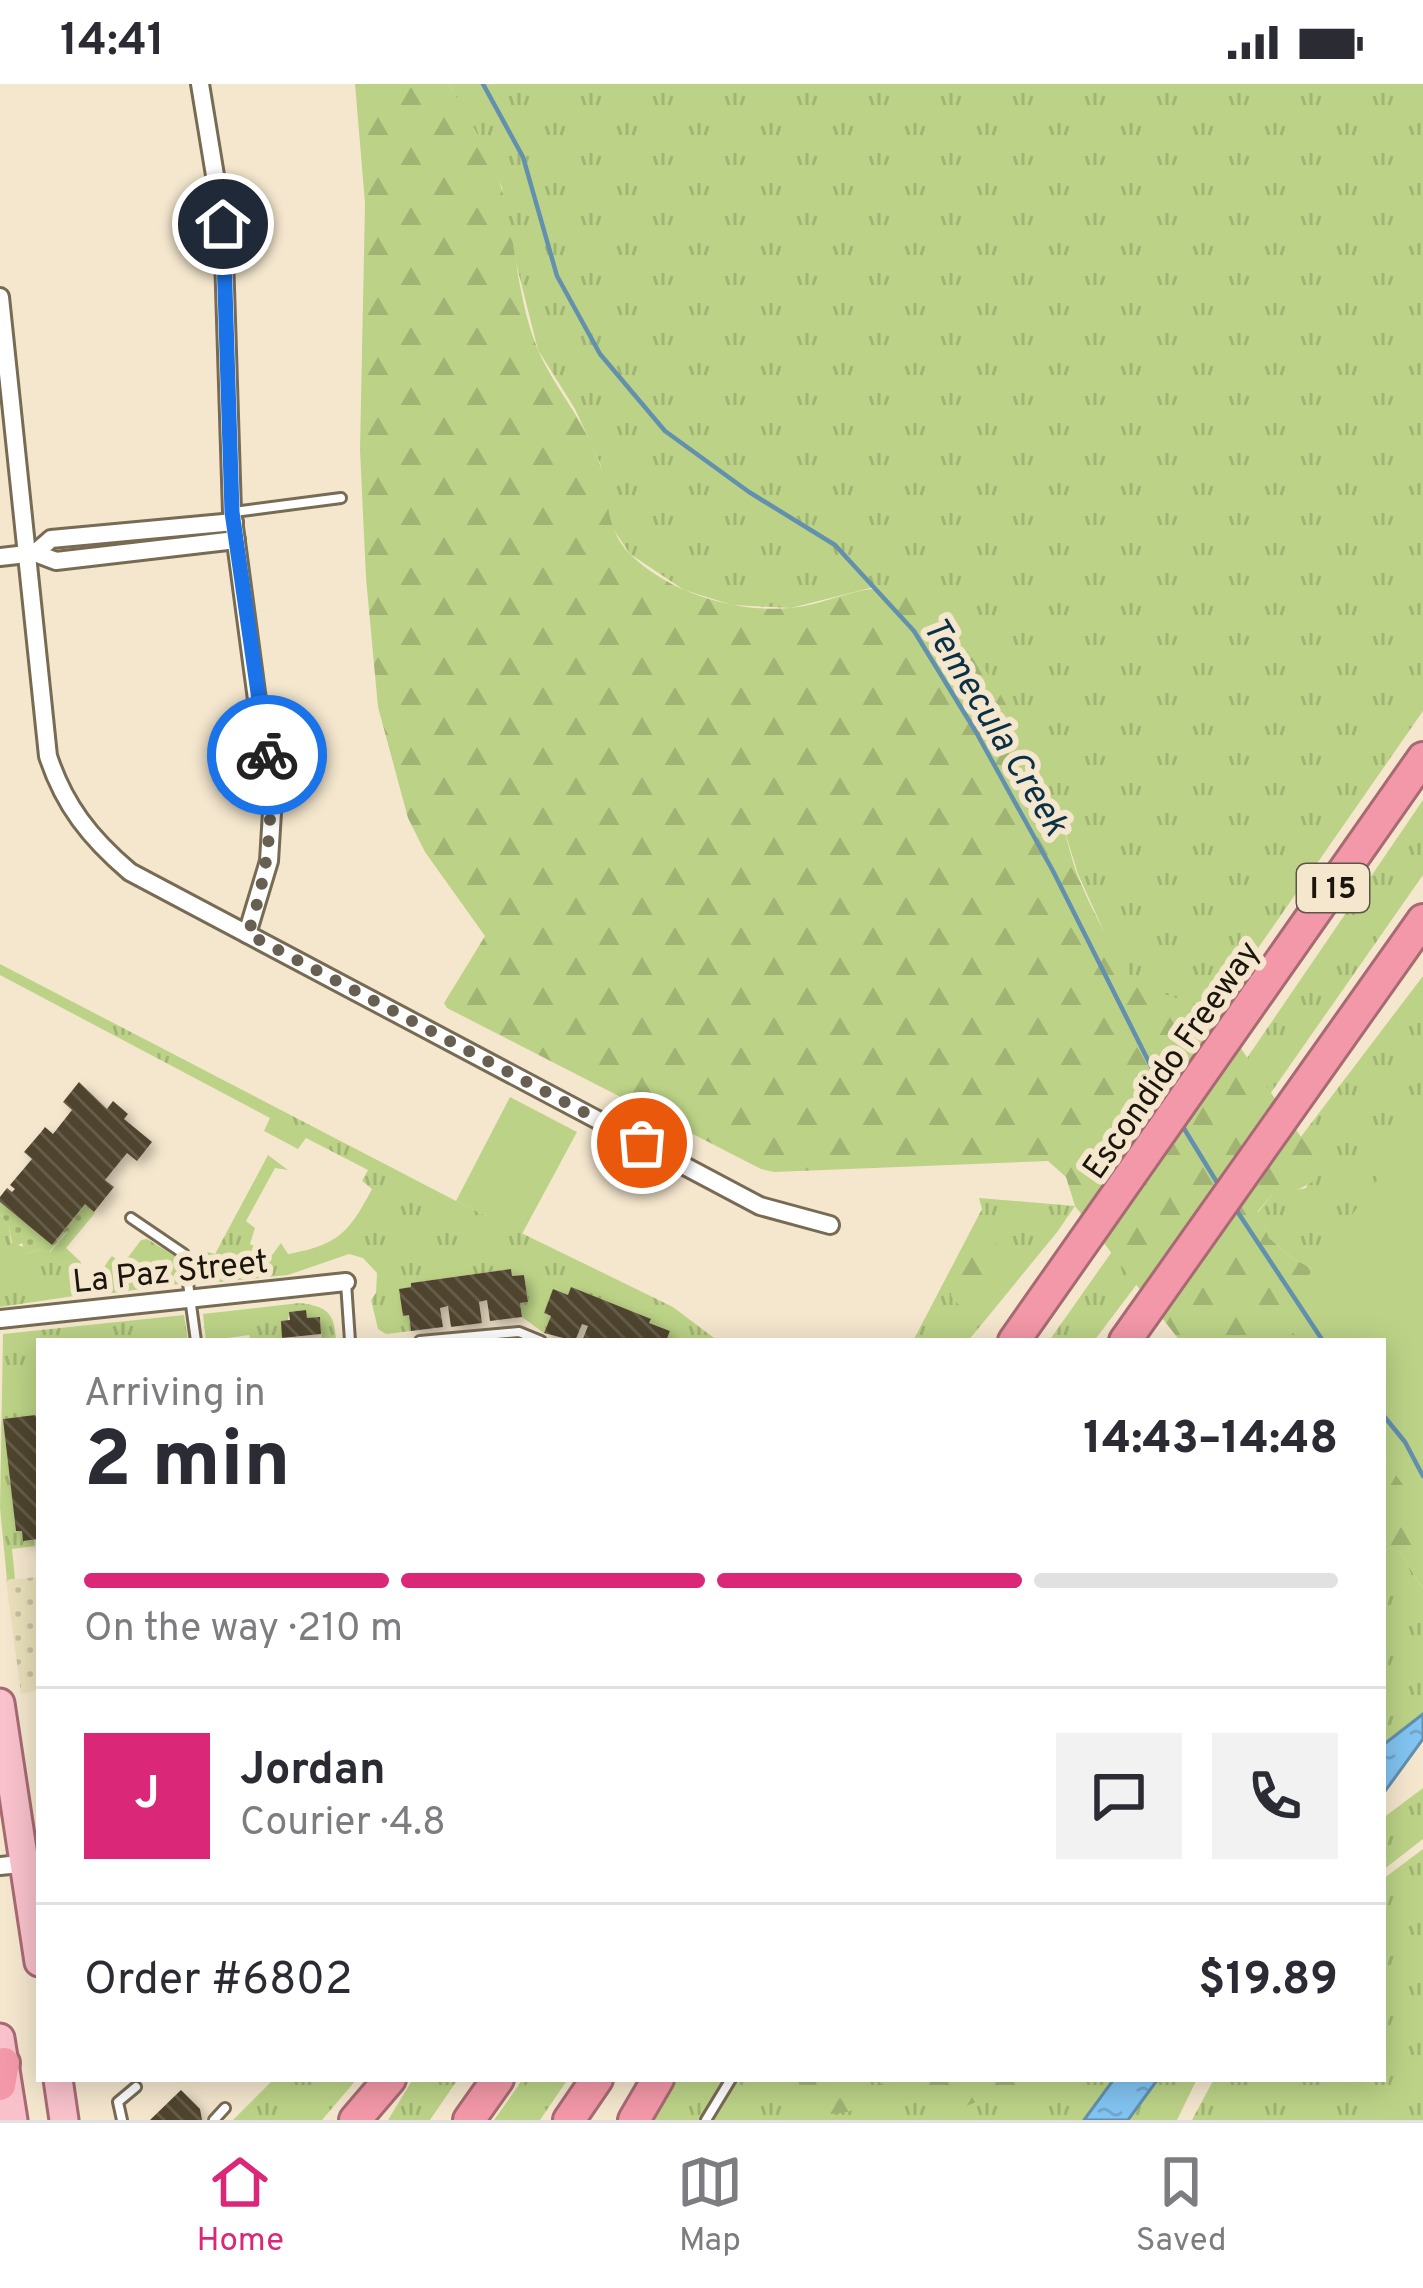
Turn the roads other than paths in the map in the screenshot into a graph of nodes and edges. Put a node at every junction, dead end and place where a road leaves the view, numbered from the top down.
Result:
1 (200, 84) edge
2 (0, 297) edge
3 (341, 498) dead end
4 (234, 525) junction
5 (30, 553) junction
6 (0, 556) edge
7 (1423, 758) edge
8 (1423, 920) edge
9 (248, 934) junction
10 (131, 1218) dead end
11 (830, 1225) dead end
12 (346, 1282) joint
13 (190, 1298) junction
14 (0, 1318) edge
15 (1132, 1332) edge
16 (196, 1338) edge
17 (350, 1338) edge
18 (453, 1338) edge
19 (534, 1338) edge
20 (1016, 1338) edge
21 (0, 1703) edge
22 (21, 1864) edge
23 (36, 1946) edge
24 (1, 2062) edge
25 (58, 2082) edge
26 (387, 2082) edge
27 (496, 2082) edge
28 (595, 2082) edge
29 (656, 2082) edge
30 (729, 2082) edge
31 (136, 2087) dead end
32 (225, 2108) dead end
33 (13, 2120) edge
34 (64, 2120) edge
35 (122, 2120) edge
36 (214, 2120) edge
37 (355, 2120) edge
38 (469, 2120) edge
39 (568, 2120) edge
40 (634, 2120) edge
41 (706, 2120) edge

1 - 4 street
2 - 5 street
3 - 4 lane
4 - 5 street
4 - 9 street
5 - 6 street
5 - 9 street
7 - 20 highway, Escondido Freeway / I 15
8 - 15 highway, I 15
9 - 11 street
10 - 13 lane
12 - 13 street, La Paz Street
12 - 17 lane
13 - 14 street, La Paz Street
13 - 16 lane
18 - 19 lane
21 - 22 main road
22 - 23 main road
24 - 33 main road
25 - 34 main road
26 - 37 highway
27 - 38 highway
28 - 39 highway
29 - 40 highway
30 - 41 lane
31 - 35 lane
32 - 36 lane

